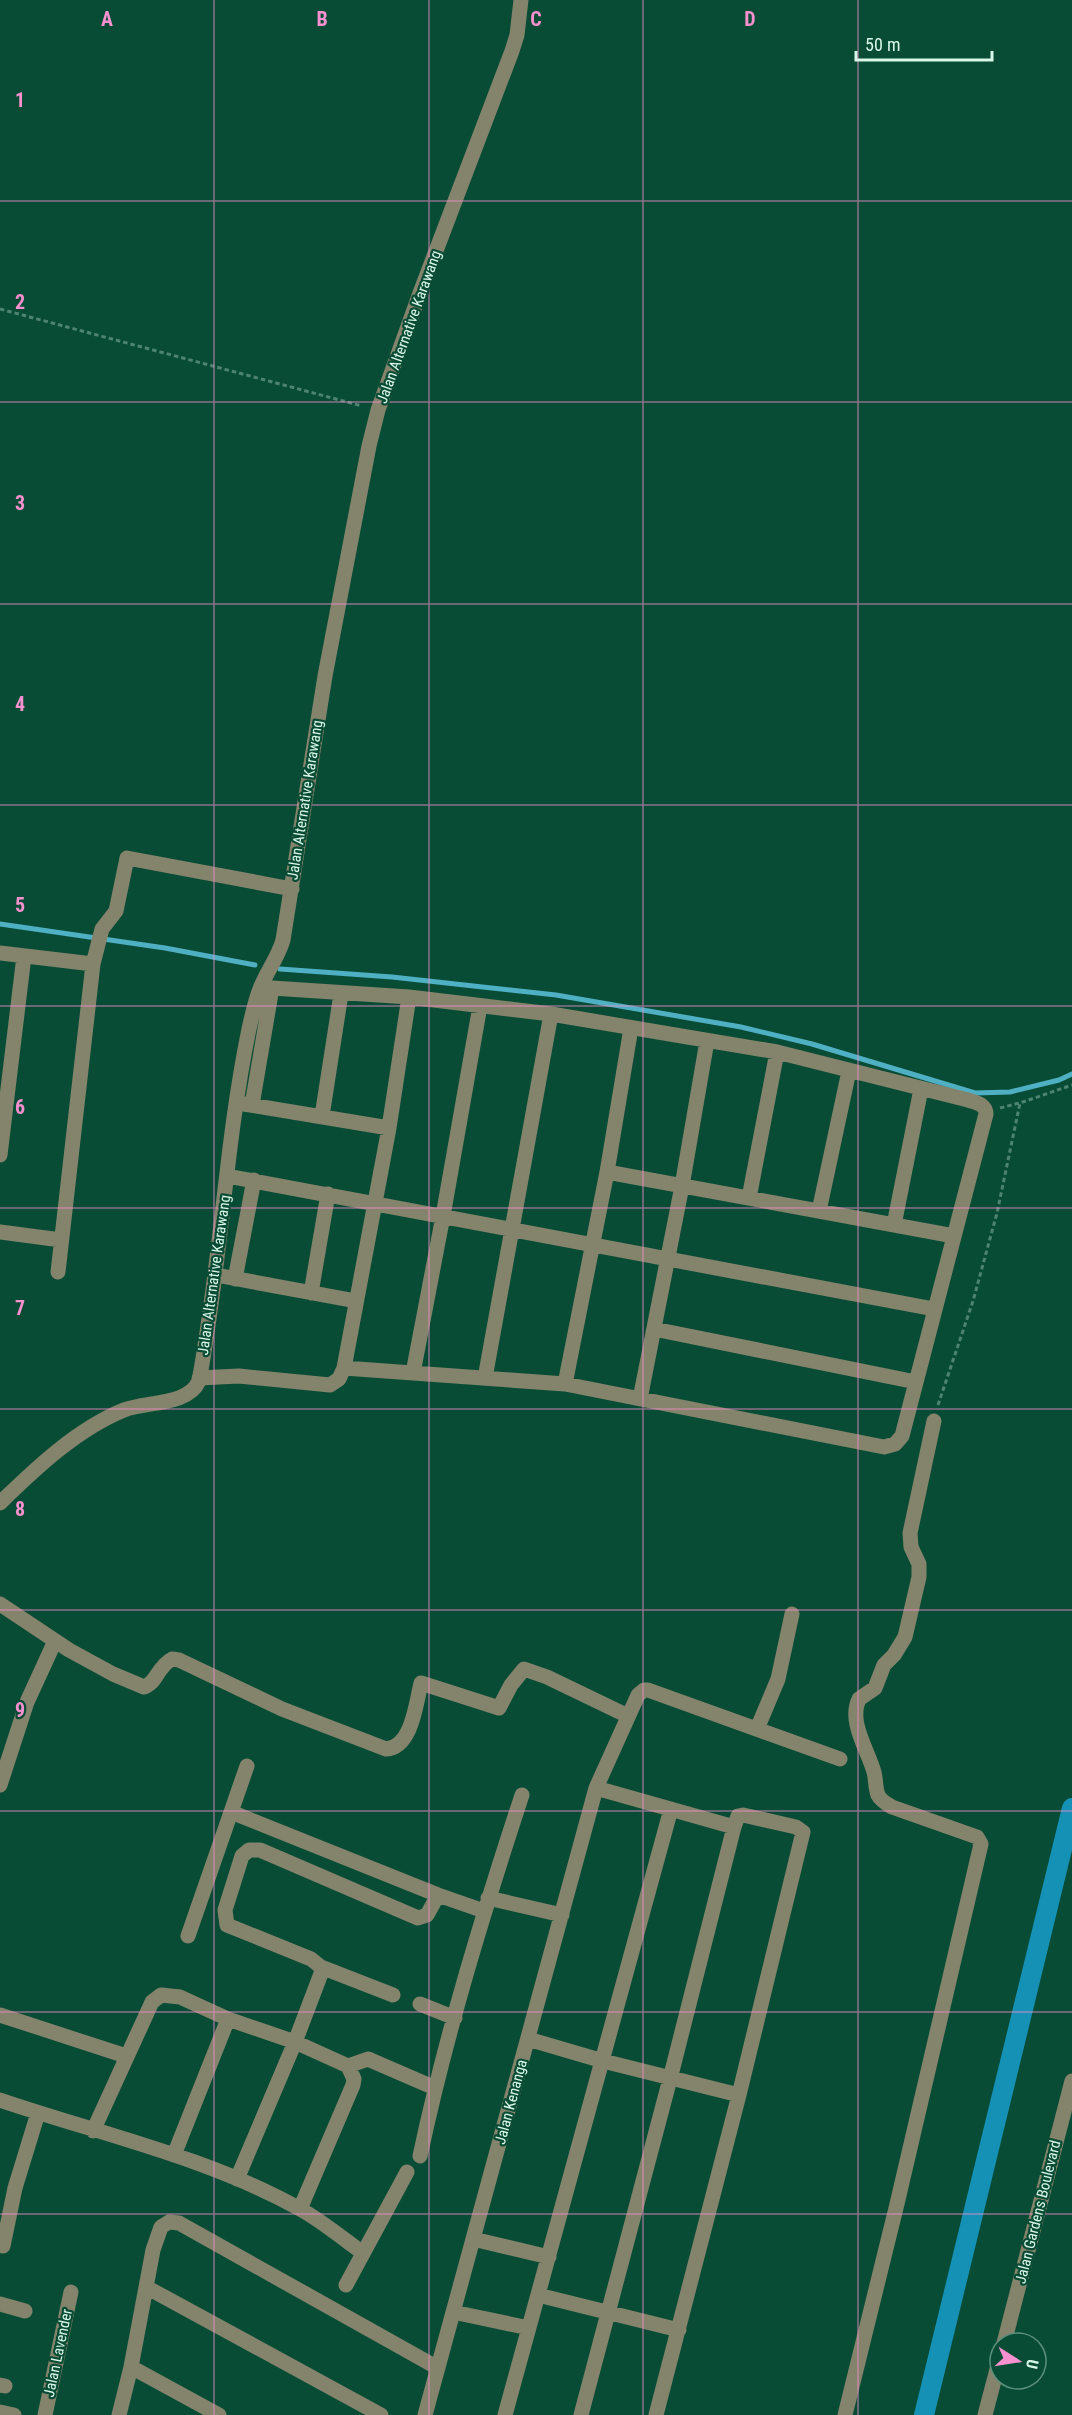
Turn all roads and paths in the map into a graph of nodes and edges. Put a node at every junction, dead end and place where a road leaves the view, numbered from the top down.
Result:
1 (521, 0) edge
2 (0, 309) edge
3 (378, 410) junction
4 (292, 889) junction
5 (0, 953) edge
6 (24, 956) junction
7 (93, 964) junction
8 (341, 994) junction
9 (409, 997) junction
10 (480, 1006) junction
11 (551, 1014) junction
12 (631, 1028) junction
13 (707, 1041) junction
14 (777, 1052) junction
15 (849, 1071) junction
16 (1072, 1085) edge
17 (921, 1089) junction
18 (235, 1102) junction
19 (252, 1105) junction
20 (322, 1116) junction
21 (389, 1128) junction
22 (0, 1155) edge
23 (607, 1172) junction
24 (226, 1176) junction
25 (254, 1180) junction
26 (682, 1186) junction
27 (328, 1194) junction
28 (749, 1198) junction
29 (375, 1203) junction
30 (819, 1211) junction
31 (443, 1216) junction
32 (894, 1225) junction
33 (513, 1230) junction
34 (0, 1232) edge
35 (954, 1236) junction
36 (61, 1239) junction
37 (592, 1244) junction
38 (668, 1259) junction
39 (57, 1272) dead end
40 (216, 1275) junction
41 (235, 1279) junction
42 (311, 1293) junction
43 (356, 1301) junction
44 (934, 1309) junction
45 (654, 1329) junction
46 (344, 1368) junction
47 (413, 1373) junction
48 (199, 1378) junction
49 (485, 1378) junction
50 (916, 1382) junction
51 (564, 1384) junction
52 (640, 1399) junction
53 (934, 1421) joint
54 (0, 1503) edge
55 (0, 1604) edge
56 (792, 1614) dead end
57 (55, 1641) junction
58 (628, 1716) junction
59 (758, 1729) junction
60 (840, 1759) dead end
61 (247, 1766) dead end
62 (0, 1785) edge
63 (596, 1788) junction
64 (522, 1795) dead end
65 (671, 1809) junction
66 (231, 1812) junction
67 (734, 1827) junction
68 (438, 1895) junction
69 (486, 1904) junction
70 (562, 1915) junction
71 (188, 1936) dead end
72 (321, 1966) junction
73 (393, 1995) dead end
74 (420, 2004) dead end
75 (0, 2015) edge
76 (455, 2018) junction
77 (228, 2019) junction
78 (528, 2039) junction
79 (295, 2042) junction
80 (126, 2056) junction
81 (603, 2061) junction
82 (348, 2066) junction
83 (670, 2079) junction
84 (1072, 2081) edge
85 (435, 2088) junction
86 (739, 2096) junction
87 (0, 2100) edge
88 (38, 2113) junction
89 (93, 2131) junction
90 (174, 2155) junction
91 (420, 2156) dead end
92 (406, 2172) dead end
93 (237, 2179) junction
94 (7, 2186) edge
95 (300, 2209) junction
96 (473, 2239) junction
97 (3, 2246) dead end
98 (363, 2253) junction
99 (549, 2257) junction
100 (346, 2284) dead end
101 (146, 2287) junction
102 (71, 2292) dead end
103 (538, 2295) junction
104 (0, 2304) edge
105 (25, 2311) dead end
106 (453, 2312) junction
107 (607, 2312) junction
108 (529, 2328) junction
109 (679, 2330) junction
110 (1007, 2331) edge
111 (131, 2367) junction
112 (438, 2368) junction
113 (991, 2391) edge
114 (0, 2412) edge
115 (14, 2415) edge
116 (45, 2415) edge
117 (119, 2415) edge
118 (219, 2415) edge
119 (381, 2415) edge
120 (425, 2415) edge
121 (505, 2415) edge
122 (581, 2415) edge
123 (656, 2415) edge
124 (845, 2415) edge
125 (985, 2415) edge

1 - 3 street, Jalan Alternative Karawang
2 - 3 path
3 - 4 street, Jalan Alternative Karawang
4 - 7 street
4 - 18 street, Jalan Alternative Karawang
5 - 6 street
6 - 7 street
6 - 22 street
7 - 36 street
8 - 9 street
8 - 19 street
8 - 20 street
9 - 10 street
9 - 21 street
10 - 11 street
10 - 31 street
11 - 12 street
11 - 33 street
12 - 13 street
12 - 23 street
13 - 14 street
13 - 26 street
14 - 15 street
14 - 28 street
15 - 17 street
15 - 30 street
16 - 53 path
17 - 32 street
17 - 35 street
18 - 19 street
18 - 24 street, Jalan Alternative Karawang
19 - 20 street
20 - 21 street
21 - 29 street
23 - 26 street
23 - 37 street
24 - 25 street
24 - 40 street, Jalan Alternative Karawang
25 - 27 street
25 - 41 street
26 - 28 street
26 - 38 street
27 - 29 street
27 - 42 street
28 - 30 street
29 - 31 street
29 - 43 street
30 - 32 street
31 - 33 street
31 - 47 street
32 - 35 street
33 - 37 street
33 - 49 street
34 - 36 street
35 - 44 street
36 - 39 street
37 - 38 street
37 - 51 street
38 - 44 street
38 - 45 street
40 - 41 street
40 - 48 street, Jalan Alternative Karawang
41 - 42 street
42 - 43 street
43 - 46 street
44 - 50 street
45 - 50 street
45 - 52 street
46 - 47 street
46 - 48 street
47 - 49 street
48 - 54 street
49 - 51 street
50 - 52 street
51 - 52 street
53 - 124 street
55 - 57 street
56 - 59 street
57 - 58 street
57 - 62 street
58 - 59 street, Jalan Kenanga
58 - 63 street, Jalan Kenanga
59 - 60 street, Jalan Kenanga
61 - 66 street
63 - 65 street
63 - 70 street, Jalan Kenanga
64 - 69 street
65 - 67 street
65 - 81 street
66 - 68 street
66 - 71 street
67 - 83 street
67 - 86 street
68 - 69 street
68 - 72 street
69 - 70 street
69 - 76 street
70 - 78 street, Jalan Kenanga
72 - 73 street
72 - 79 street
74 - 76 street
75 - 80 street
76 - 85 street
77 - 79 street
77 - 80 street
77 - 90 street
78 - 81 street
78 - 96 street, Jalan Kenanga
79 - 82 street
79 - 93 street
80 - 89 street
81 - 83 street
81 - 99 street
82 - 85 street
82 - 95 street
83 - 86 street
83 - 107 street
84 - 110 street, Jalan Gardens Boulevard
85 - 91 street
86 - 109 street
87 - 88 street
88 - 89 street
88 - 94 street
89 - 90 street
90 - 93 street
92 - 98 street
93 - 95 street
94 - 97 street
95 - 98 street
96 - 99 street
96 - 106 street, Jalan Kenanga
98 - 100 street
99 - 103 street
101 - 111 street
101 - 112 street
101 - 119 street
102 - 116 street, Jalan Lavender
103 - 107 street
103 - 108 street
104 - 105 street
106 - 108 street
106 - 112 street, Jalan Kenanga
107 - 109 street
107 - 122 street
108 - 121 street
109 - 123 street
111 - 117 street
111 - 118 street
112 - 120 street, Jalan Kenanga
113 - 125 street
114 - 115 street

